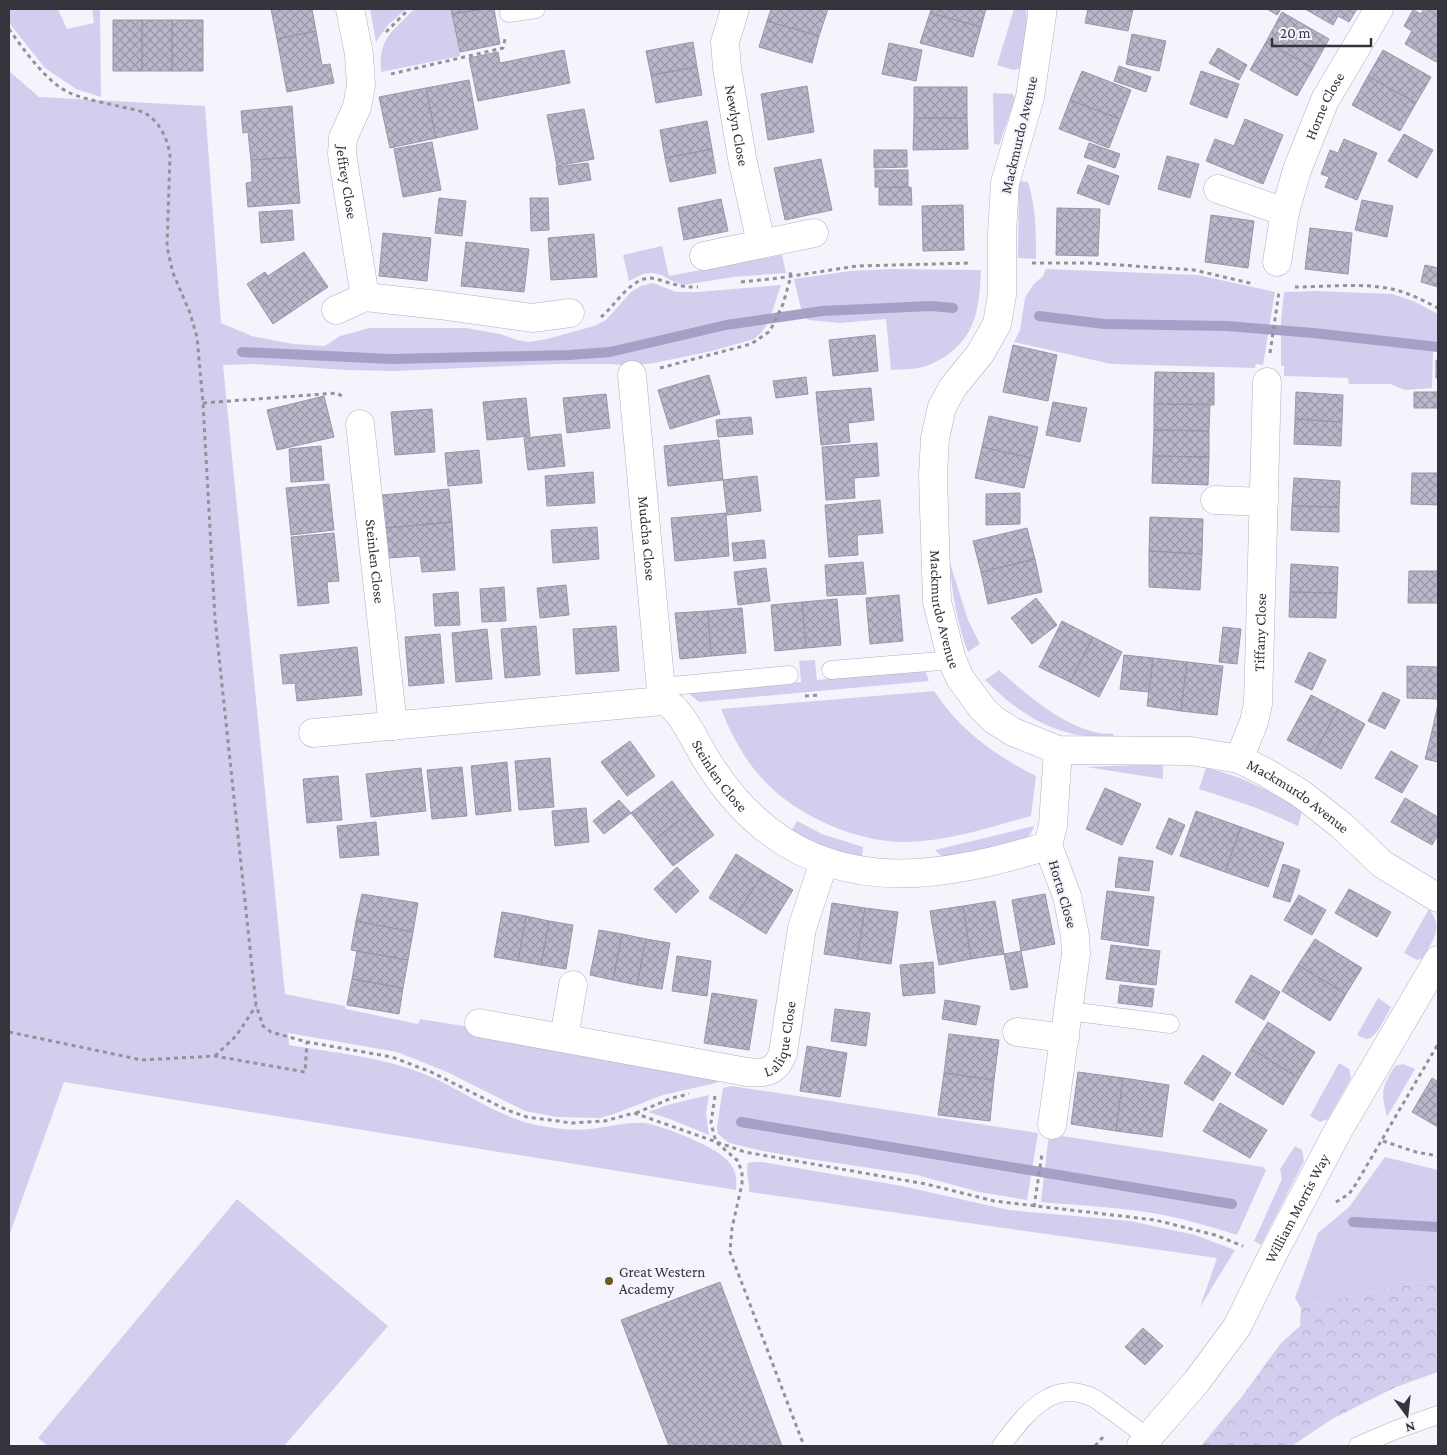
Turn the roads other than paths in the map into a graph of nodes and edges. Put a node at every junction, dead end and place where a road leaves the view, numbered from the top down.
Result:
1 (350, 9) edge
2 (536, 9) edge
3 (735, 9) edge
4 (1042, 9) edge
5 (1379, 9) edge
6 (509, 14) road end
7 (1218, 189) dead end
8 (1285, 212) junction
9 (814, 233) dead end
10 (761, 243) junction
11 (704, 256) dead end
12 (1277, 262) dead end
13 (365, 297) junction
14 (336, 310) dead end
15 (582, 317) road end
16 (632, 375) road end
17 (1267, 382) dead end
18 (360, 424) road end
19 (1215, 500) dead end
20 (1264, 502) junction
21 (952, 660) junction
22 (831, 670) dead end
23 (789, 675) dead end
24 (662, 694) junction
25 (393, 726) junction
26 (313, 733) dead end
27 (1058, 750) junction
28 (1239, 759) junction
29 (1048, 846) junction
30 (824, 862) junction
31 (1438, 898) edge
32 (1438, 960) edge
33 (573, 985) dead end
34 (1069, 1011) junction
35 (479, 1023) dead end
36 (1170, 1024) dead end
37 (1017, 1032) dead end
38 (564, 1038) junction
39 (1065, 1038) junction
40 (1052, 1125) dead end
41 (1438, 1415) edge
42 (1145, 1442) edge
43 (1001, 1446) edge
44 (1358, 1446) edge

1 - 13 street, Jeffrey Close
2 - 6 lane
3 - 10 street, Newlyn Close
4 - 21 street, Mackmurdo Avenue
5 - 8 street, Horne Close
7 - 8 street
8 - 12 street, Horne Close
9 - 10 street
10 - 11 street
13 - 14 street
13 - 15 street
16 - 24 street, Mudcha Close
17 - 20 street, Tiffany Close
18 - 25 street, Steinlen Close
19 - 20 street
20 - 28 street, Tiffany Close
21 - 22 lane
21 - 27 street, Mackmurdo Avenue
23 - 24 lane
24 - 25 street
24 - 30 street, Steinlen Close
25 - 26 street
27 - 28 street, Mackmurdo Avenue
27 - 29 street, Horta Close
28 - 31 street, Mackmurdo Avenue
29 - 30 street, Steinlen Close
29 - 34 street, Horta Close
30 - 38 street, Lalique Close
32 - 42 street, William Morris Way
33 - 38 street
34 - 36 lane
34 - 39 street, Horta Close
35 - 38 street, Lalique Close
37 - 39 street
39 - 40 street, Horta Close
41 - 44 lane
42 - 43 lane

